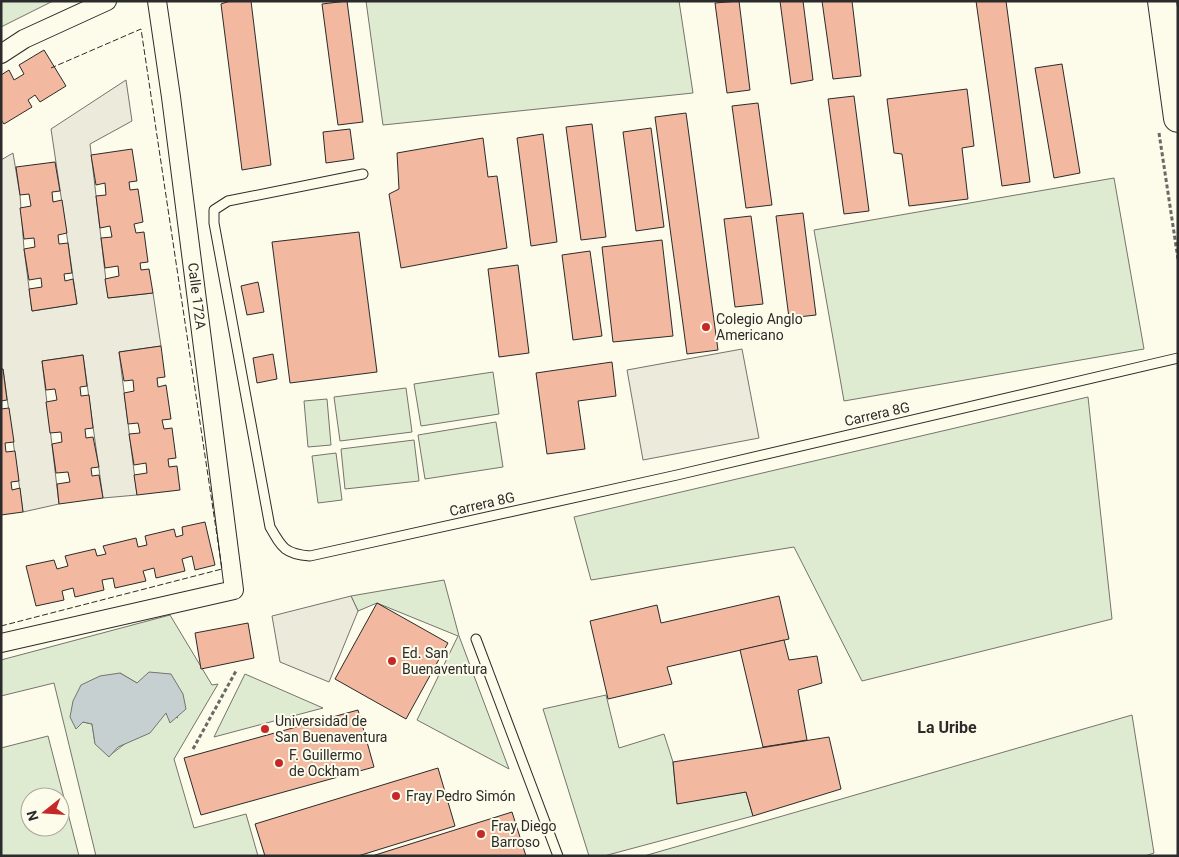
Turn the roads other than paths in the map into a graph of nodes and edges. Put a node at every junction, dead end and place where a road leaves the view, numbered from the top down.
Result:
1 (107, 1) edge
2 (157, 1) edge
3 (1163, 9) edge
4 (1, 54) edge
5 (1178, 78) edge
6 (1178, 118) edge
7 (363, 174) dead end
8 (1178, 358) edge
9 (476, 639) dead end
10 (1, 643) edge
11 (558, 856) edge

1 - 4 street
2 - 10 street, Calle 172A
3 - 5 main road
3 - 6 main road
7 - 8 lane, Carrera 8G
9 - 11 lane

